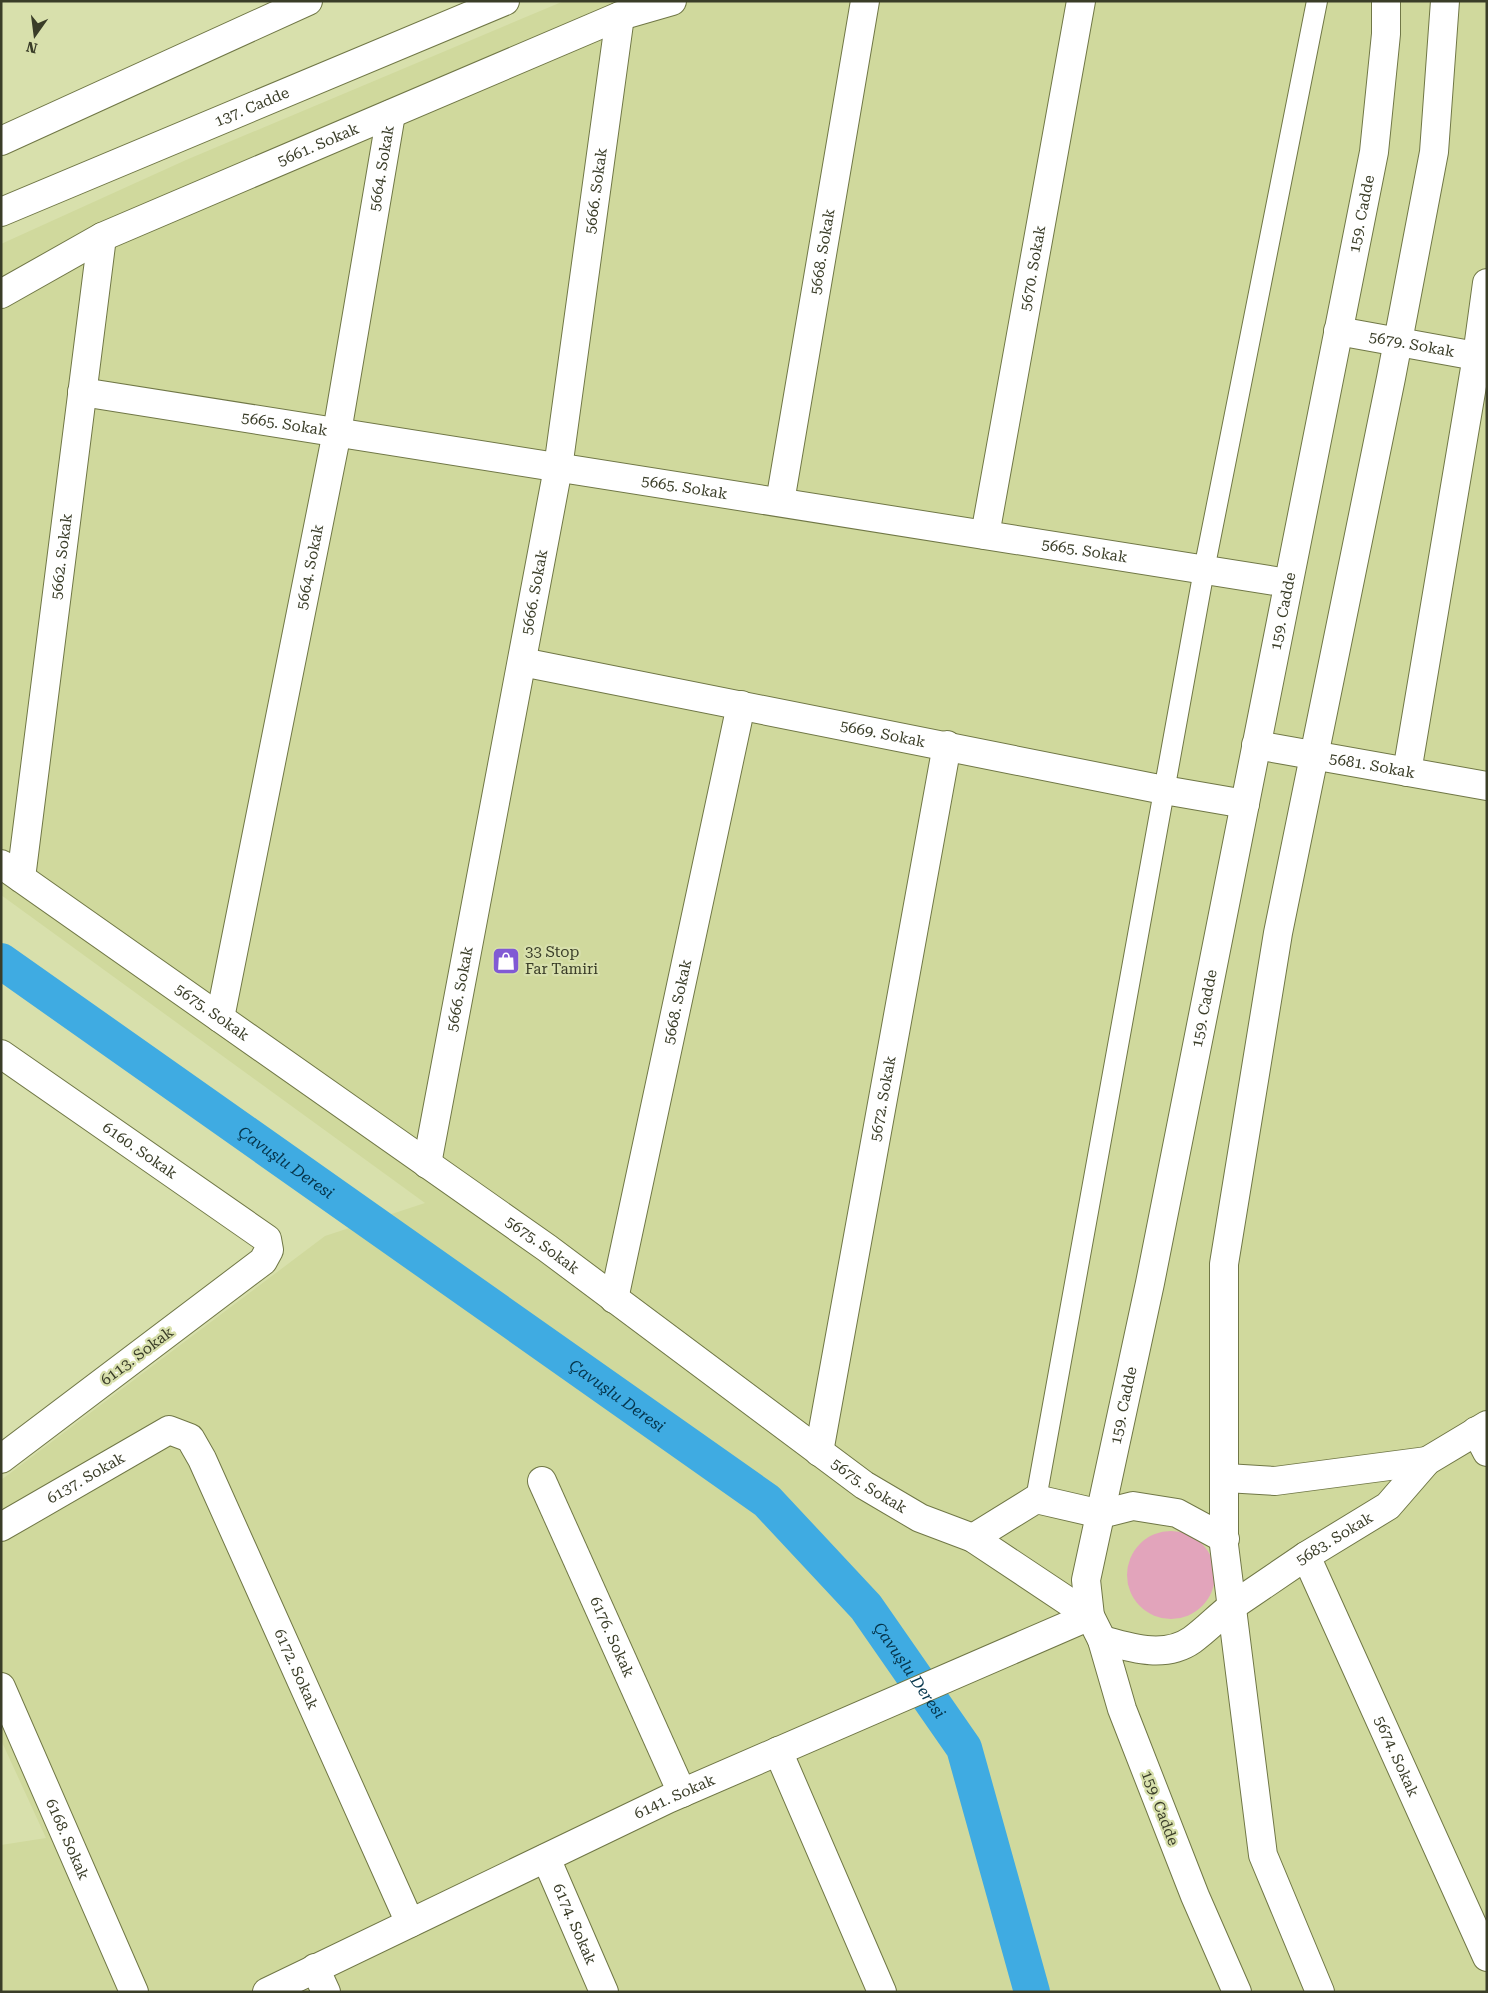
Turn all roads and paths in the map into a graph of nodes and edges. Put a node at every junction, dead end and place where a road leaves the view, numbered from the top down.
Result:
1 (308, 1) edge
2 (505, 1) edge
3 (672, 1) edge
4 (865, 1) edge
5 (1081, 1) edge
6 (1317, 1) edge
7 (1386, 1) edge
8 (1445, 1) edge
9 (620, 16) junction
10 (390, 114) junction
11 (1, 141) edge
12 (1, 212) edge
13 (102, 237) junction
14 (1487, 283) edge
15 (1, 294) edge
16 (1338, 331) junction
17 (1397, 341) junction
18 (1482, 357) edge
19 (82, 392) junction
20 (337, 432) junction
21 (558, 468) junction
22 (780, 502) junction
23 (985, 535) junction
24 (1204, 570) junction
25 (1288, 583) junction
26 (522, 662) junction
27 (741, 705) junction
28 (947, 745) junction
29 (1256, 745) junction
30 (1315, 755) junction
31 (1407, 772) junction
32 (1487, 786) edge
33 (1164, 790) junction
34 (1245, 804) junction
35 (11, 871) edge
36 (220, 1018) junction
37 (1, 1054) edge
38 (427, 1164) junction
39 (269, 1250) joint
40 (614, 1299) junction
41 (169, 1430) joint
42 (1483, 1436) edge
43 (819, 1452) junction
44 (1, 1459) edge
45 (1427, 1462) junction
46 (1226, 1478) junction
47 (542, 1481) dead end
48 (1036, 1499) junction
49 (1101, 1514) junction
50 (1, 1527) edge
51 (973, 1538) junction
52 (1225, 1539) junction
53 (1306, 1556) junction
54 (1231, 1607) junction
55 (1090, 1616) junction
56 (1102, 1640) junction
57 (1, 1687) edge
58 (778, 1751) junction
59 (682, 1793) junction
60 (546, 1858) junction
61 (410, 1923) junction
62 (1487, 1957) edge
63 (320, 1980) edge
64 (134, 1992) edge
65 (267, 1992) edge
66 (604, 1992) edge
67 (882, 1992) edge
68 (1237, 1992) edge
69 (1320, 1992) edge

1 - 11 street
2 - 12 street, 137. Cadde
3 - 9 street, 5661. Sokak
4 - 22 street, 5668. Sokak
5 - 23 street, 5670. Sokak
6 - 24 lane
7 - 16 street, 159. Cadde
8 - 17 street
9 - 10 street, 5661. Sokak
9 - 21 street, 5666. Sokak
10 - 13 street, 5661. Sokak
10 - 20 street, 5664. Sokak
13 - 15 street, 5661. Sokak
13 - 19 street, 5662. Sokak
14 - 18 street
16 - 17 street, 5679. Sokak
16 - 25 street, 159. Cadde
17 - 18 street, 5679. Sokak
17 - 30 street
18 - 31 street
19 - 20 street, 5665. Sokak
19 - 35 street, 5662. Sokak
20 - 21 street, 5665. Sokak
20 - 36 street, 5664. Sokak
21 - 22 street, 5665. Sokak
21 - 26 street, 5666. Sokak
22 - 23 street, 5665. Sokak
23 - 24 street, 5665. Sokak
24 - 25 street, 5665. Sokak
24 - 33 lane
25 - 29 street, 159. Cadde
26 - 27 street, 5669. Sokak
26 - 38 street, 5666. Sokak
27 - 28 street, 5669. Sokak
27 - 40 street, 5668. Sokak
28 - 33 street, 5669. Sokak
28 - 43 street, 5672. Sokak
29 - 30 street, 5681. Sokak
29 - 34 street, 159. Cadde
30 - 31 street, 5681. Sokak
30 - 46 street
31 - 32 street, 5681. Sokak
33 - 34 street, 5669. Sokak
33 - 48 lane
34 - 49 street, 159. Cadde
35 - 36 street, 5675. Sokak
36 - 38 street, 5675. Sokak
37 - 39 street, 6160. Sokak
38 - 40 street, 5675. Sokak
39 - 44 street, 6113. Sokak
40 - 43 street, 5675. Sokak
41 - 50 street, 6137. Sokak
41 - 61 street, 6172. Sokak
42 - 45 street, 5683. Sokak
43 - 51 street, 5675. Sokak
45 - 46 street, 5683. Sokak
45 - 53 street, 5683. Sokak
46 - 52 street
47 - 59 street, 6176. Sokak
48 - 49 street
48 - 51 street
49 - 52 street
49 - 55 street, 159. Cadde
51 - 55 street, 5675. Sokak
52 - 54 street
53 - 54 street, 5683. Sokak
53 - 62 street, 5674. Sokak
54 - 56 street
54 - 69 street
55 - 56 street, 159. Cadde
55 - 58 street, 6141. Sokak
56 - 68 street, 159. Cadde
57 - 64 street, 6168. Sokak
58 - 59 street, 6141. Sokak
58 - 67 street
59 - 60 street, 6141. Sokak
60 - 61 street, 6141. Sokak
60 - 66 street, 6174. Sokak
61 - 63 street, 6141. Sokak
63 - 65 street, 6141. Sokak

